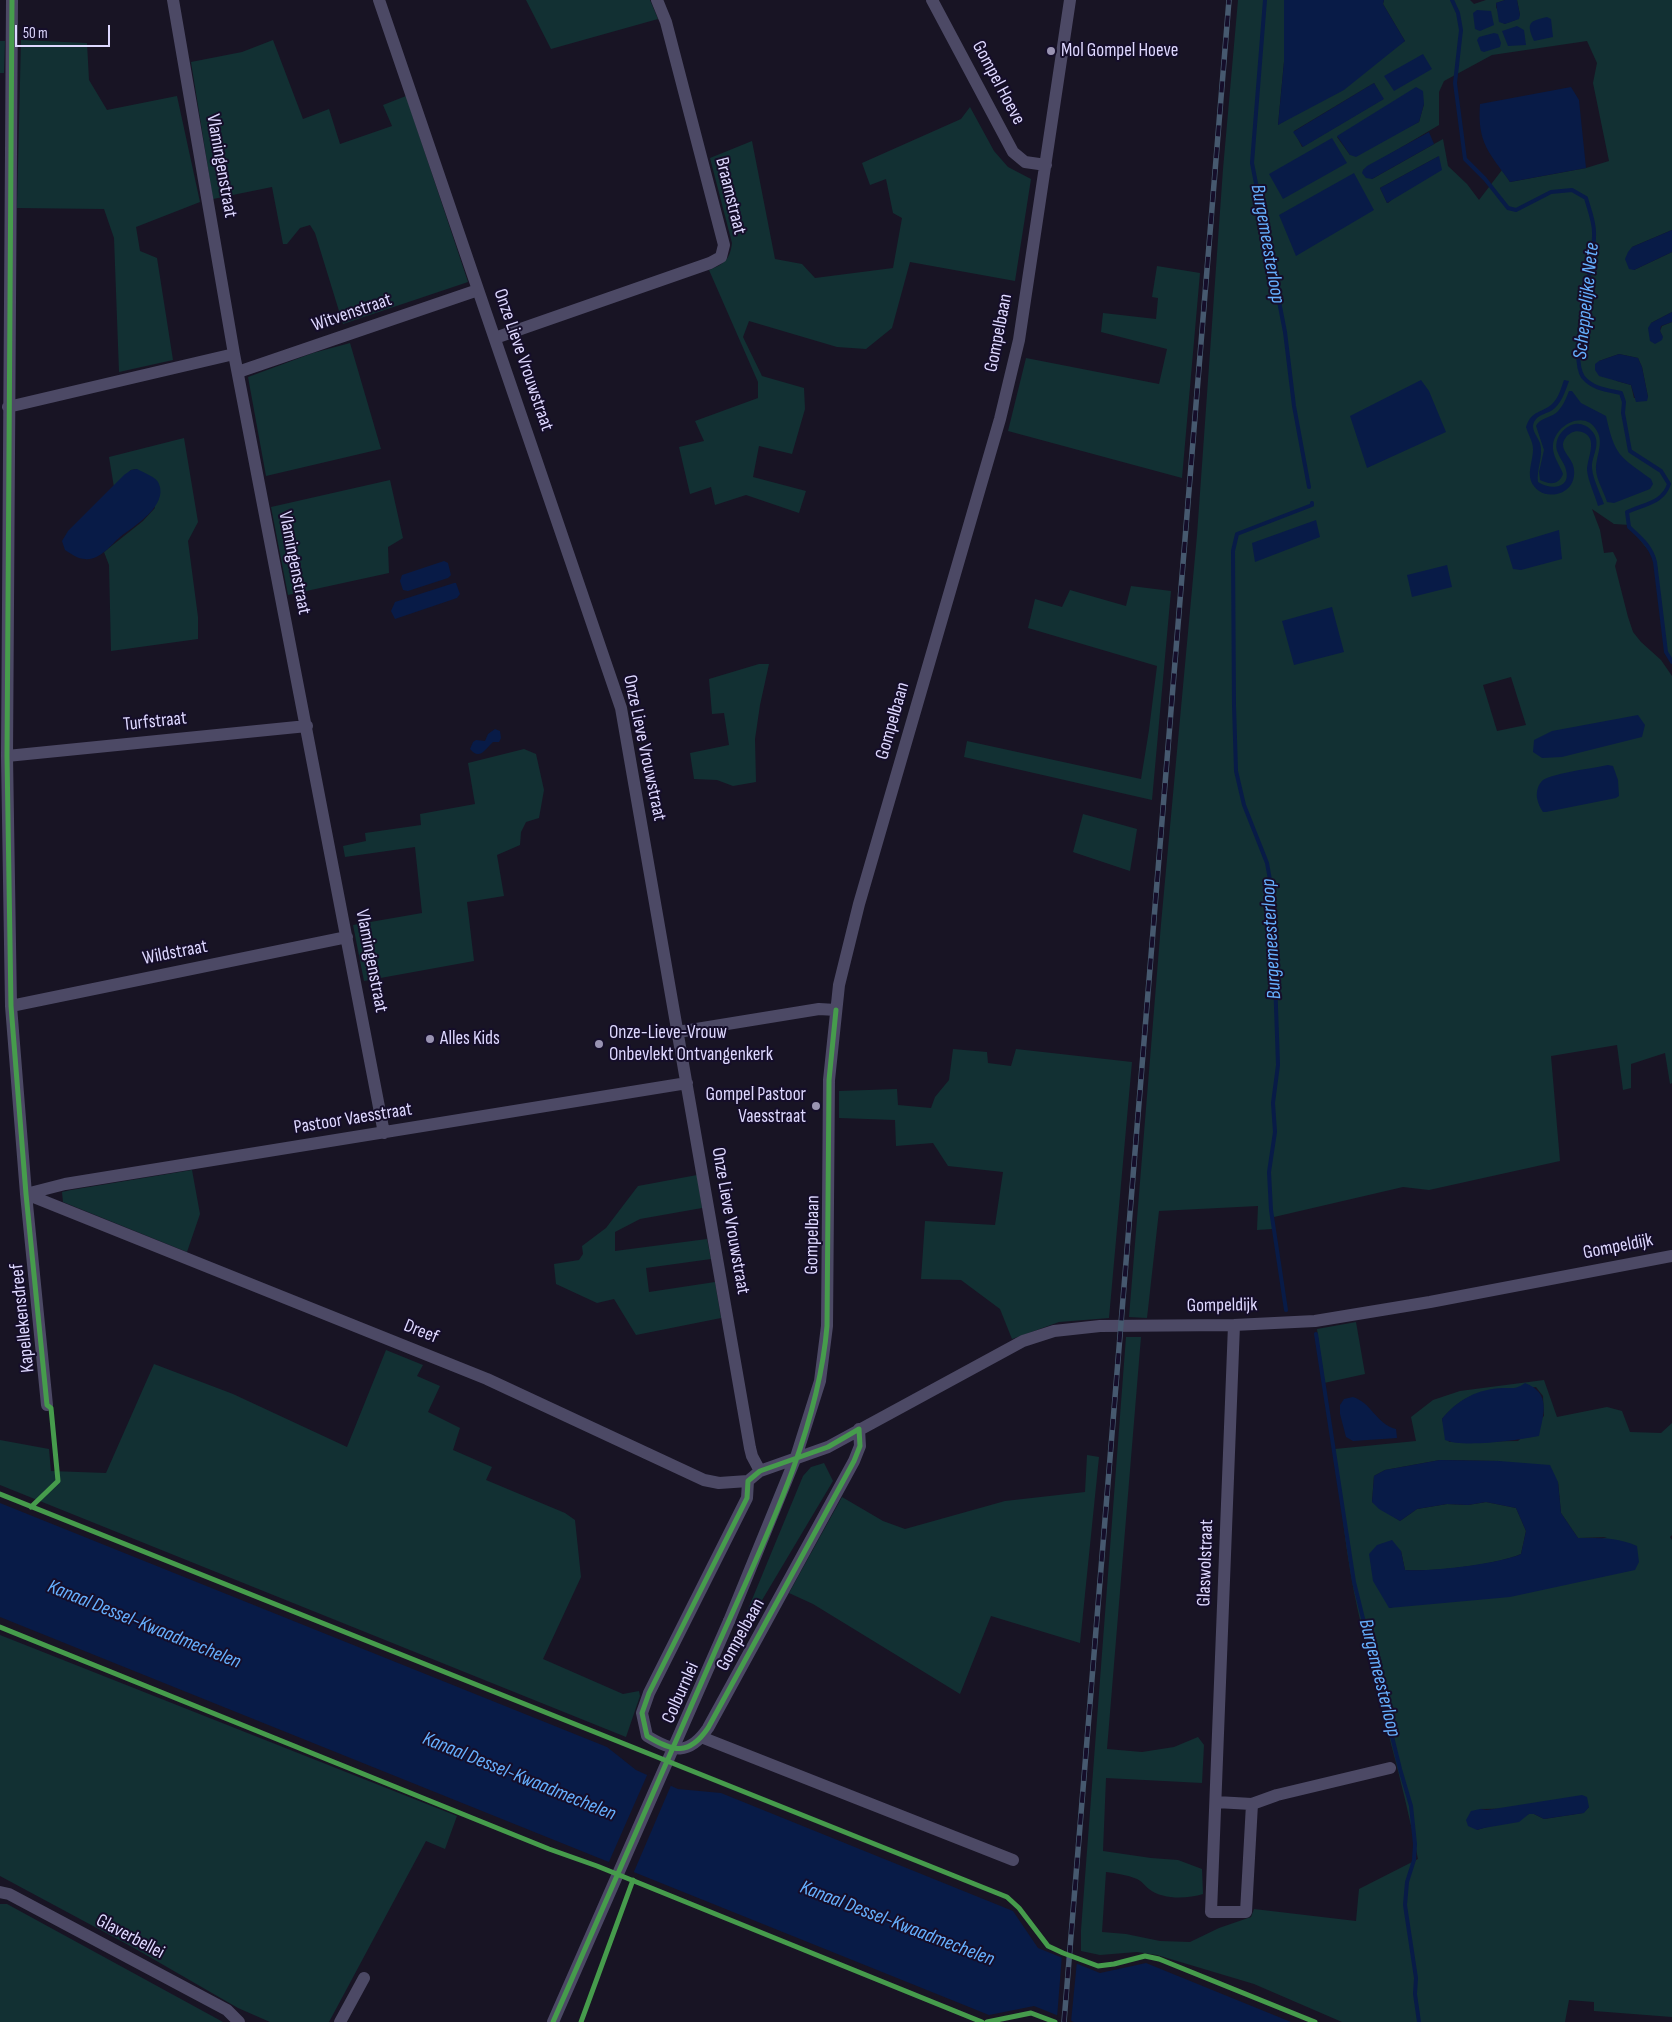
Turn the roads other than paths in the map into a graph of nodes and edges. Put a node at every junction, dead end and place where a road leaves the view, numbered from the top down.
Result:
1 (12, 0) edge
2 (173, 0) edge
3 (379, 0) edge
4 (657, 0) edge
5 (932, 0) edge
6 (1070, 0) edge
7 (1046, 166) junction
8 (478, 290) junction
9 (495, 338) junction
10 (234, 354) junction
11 (238, 372) junction
12 (8, 407) junction
13 (307, 726) junction
14 (7, 756) junction
15 (347, 938) junction
16 (11, 1006) junction
17 (836, 1010) junction
18 (678, 1032) junction
19 (687, 1083) junction
20 (384, 1133) junction
21 (26, 1194) junction
22 (1672, 1256) edge
23 (1234, 1325) junction
24 (47, 1405) dead end
25 (859, 1430) junction
26 (796, 1457) junction
27 (760, 1471) junction
28 (748, 1481) junction
29 (701, 1737) junction
30 (1390, 1768) dead end
31 (1216, 1802) junction
32 (1252, 1804) junction
33 (1013, 1860) dead end
34 (0, 1892) edge
35 (364, 1978) dead end
36 (240, 2022) edge
37 (340, 2022) edge
38 (553, 2022) edge

1 - 12 street, Kapellekensdreef
2 - 10 street, Vlamingenstraat
3 - 8 street, Onze Lieve Vrouwstraat
4 - 9 street, Braamstraat
5 - 7 street, Gompel Hoeve
6 - 7 street, Gompelbaan
7 - 17 street, Gompelbaan
8 - 9 street, Onze Lieve Vrouwstraat
8 - 11 street, Witvenstraat
9 - 18 street, Onze Lieve Vrouwstraat
10 - 11 street, Vlamingenstraat
10 - 12 street
11 - 13 street, Vlamingenstraat
12 - 14 street, Kapellekensdreef
13 - 14 street, Turfstraat
13 - 15 street, Vlamingenstraat
14 - 16 street, Kapellekensdreef
15 - 16 street, Wildstraat
15 - 20 street, Vlamingenstraat
16 - 21 street, Kapellekensdreef
17 - 18 street
17 - 26 street, Gompelbaan
18 - 19 street, Onze Lieve Vrouwstraat
19 - 20 street, Pastoor Vaesstraat
19 - 27 street, Onze Lieve Vrouwstraat
20 - 21 street, Pastoor Vaesstraat
21 - 24 street, Kapellekensdreef
21 - 28 street, Dreef
22 - 23 street, Gompeldijk
23 - 25 street, Gompeldijk
23 - 31 street, Glaswolstraat
25 - 26 street, Gompeldijk
25 - 29 street, Gompelbaan
26 - 27 street
26 - 38 street, Colburnlei, bridge
27 - 28 street
28 - 29 street
29 - 33 street
30 - 32 street
31 - 32 street
31 - 32 street, Glaswolstraat
34 - 36 street, Glaverbellei
35 - 37 street

